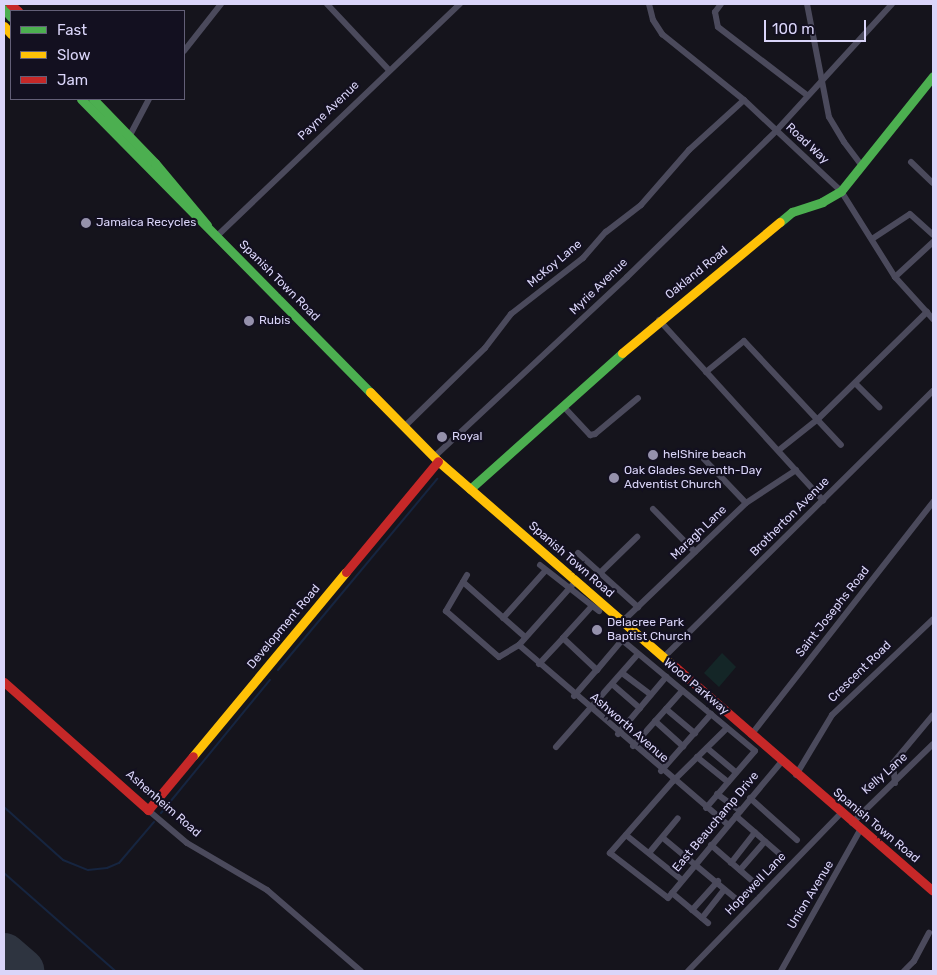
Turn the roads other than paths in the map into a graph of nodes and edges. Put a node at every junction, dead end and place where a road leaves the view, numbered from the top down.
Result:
1 (221, 4) edge
2 (330, 4) edge
3 (460, 4) edge
4 (649, 4) edge
5 (721, 4) edge
6 (807, 4) edge
7 (892, 4) edge
8 (185, 49) edge
9 (389, 70) junction
10 (933, 76) edge
11 (821, 82) junction
12 (807, 95) junction
13 (101, 100) edge
14 (148, 100) edge
15 (744, 100) junction
16 (91, 103) edge
17 (107, 112) junction
18 (776, 131) junction
19 (129, 137) junction
20 (911, 162) dead end
21 (862, 166) junction
22 (933, 184) edge
23 (841, 191) junction
24 (210, 229) junction
25 (933, 235) edge
26 (217, 236) junction
27 (872, 239) junction
28 (933, 242) edge
29 (895, 277) junction
30 (931, 316) edge
31 (659, 320) junction
32 (706, 372) junction
33 (856, 384) junction
34 (933, 391) edge
35 (638, 398) dead end
36 (563, 406) junction
37 (879, 407) dead end
38 (818, 419) junction
39 (404, 427) junction
40 (841, 445) dead end
41 (779, 450) junction
42 (703, 458) dead end
43 (436, 459) junction
44 (796, 470) junction
45 (470, 489) junction
46 (823, 500) junction
47 (933, 502) edge
48 (746, 503) junction
49 (653, 508) dead end
50 (636, 537) dead end
51 (695, 552) junction
52 (578, 553) dead end
53 (540, 565) dead end
54 (546, 570) junction
55 (600, 573) junction
56 (467, 575) dead end
57 (576, 581) junction
58 (463, 582) junction
59 (570, 589) junction
60 (592, 606) junction
61 (638, 607) junction
62 (598, 611) dead end
63 (503, 618) junction
64 (933, 619) edge
65 (623, 621) junction
66 (525, 637) junction
67 (563, 638) junction
68 (519, 645) junction
69 (638, 654) junction
70 (663, 658) junction
71 (539, 664) junction
72 (597, 670) junction
73 (622, 673) junction
74 (666, 677) junction
75 (4, 682) edge
76 (612, 684) junction
77 (682, 691) junction
78 (574, 696) junction
79 (651, 696) junction
80 (640, 708) junction
81 (590, 709) junction
82 (666, 709) junction
83 (711, 714) junction
84 (933, 715) edge
85 (655, 721) junction
86 (727, 728) junction
87 (695, 733) junction
88 (618, 734) junction
89 (751, 735) junction
90 (933, 744) edge
91 (633, 746) junction
92 (683, 746) junction
93 (556, 747) dead end
94 (707, 748) junction
95 (697, 757) junction
96 (782, 761) junction
97 (661, 771) junction
98 (736, 772) junction
99 (796, 775) junction
100 (674, 781) junction
101 (728, 782) junction
102 (895, 782) junction
103 (717, 794) junction
104 (750, 798) junction
105 (706, 808) junction
106 (148, 810) junction
107 (738, 813) junction
108 (841, 813) junction
109 (678, 818) dead end
110 (852, 822) junction
111 (728, 825) junction
112 (860, 830) junction
113 (755, 832) junction
114 (626, 835) junction
115 (663, 838) junction
116 (797, 840) dead end
117 (765, 841) junction
118 (711, 845) junction
119 (649, 853) junction
120 (782, 856) dead end
121 (696, 863) junction
122 (731, 863) junction
123 (740, 870) junction
124 (682, 880) junction
125 (718, 881) junction
126 (757, 885) dead end
127 (724, 890) junction
128 (933, 891) edge
129 (670, 895) junction
130 (741, 903) dead end
131 (692, 910) junction
132 (702, 918) junction
133 (708, 923) dead end
134 (929, 933) dead end
135 (361, 971) edge
136 (688, 971) edge
137 (781, 971) edge
138 (904, 971) edge

1 - 8 street
2 - 9 street
3 - 9 street, Payne Avenue
4 - 15 street, Road Way
5 - 12 street
6 - 11 street
7 - 11 street, Myrie Avenue
9 - 26 street, Payne Avenue
10 - 21 main road, Oakland Road
11 - 12 street, Myrie Avenue
11 - 21 street
12 - 18 street, Myrie Avenue
13 - 17 main road, Spanish Town Road
14 - 19 street
15 - 18 street, Road Way
15 - 39 street, McKoy Lane
16 - 17 main road, Spanish Town Road
16 - 24 main road, Spanish Town Road
17 - 19 main road, Spanish Town Road
18 - 23 street, Road Way
18 - 43 street, Myrie Avenue
19 - 24 main road, Spanish Town Road
20 - 22 street
21 - 23 main road, Oakland Road
23 - 27 street, Road Way
23 - 31 main road, Oakland Road
24 - 26 main road, Spanish Town Road
25 - 27 street
26 - 39 main road, Spanish Town Road
27 - 29 street, Road Way
28 - 29 street
29 - 30 street, Road Way
30 - 33 street
31 - 32 street
31 - 36 main road, Oakland Road
32 - 38 street
32 - 41 street
33 - 37 street
33 - 38 street
34 - 46 street, Brotherton Avenue
35 - 36 street
36 - 45 main road, Oakland Road
38 - 40 street
38 - 41 street
39 - 43 main road, Spanish Town Road
41 - 44 street
42 - 48 street
43 - 45 main road, Spanish Town Road
43 - 106 main road, Development Road
44 - 46 street
44 - 48 street, Maragh Lane
45 - 57 main road, Spanish Town Road
46 - 70 street, Brotherton Avenue
47 - 89 street, Saint Josephs Road
48 - 51 street, Maragh Lane
49 - 51 street
50 - 55 street
51 - 61 street, Maragh Lane
52 - 55 street
53 - 54 street
54 - 59 street
54 - 63 street
55 - 61 street
56 - 58 street
57 - 59 street
57 - 65 main road, Spanish Town Road
58 - 63 street
58 - 68 street
59 - 60 street
59 - 66 street
60 - 62 street
60 - 67 street
61 - 65 street, Maragh Lane
63 - 66 street
64 - 99 street, Crescent Road
65 - 70 main road, Spanish Town Road
66 - 68 street
67 - 71 street
67 - 72 street
68 - 71 street, Ashworth Avenue
69 - 72 street, Wood Parkway
69 - 73 street
69 - 74 street, Wood Parkway
70 - 89 main road, Spanish Town Road
71 - 78 street, Ashworth Avenue
72 - 78 street
73 - 76 street
73 - 79 street
74 - 77 street, Wood Parkway
74 - 79 street
75 - 106 main road, Ashenheim Road
76 - 80 street
76 - 81 street
77 - 82 street
77 - 83 street, Wood Parkway
78 - 81 street, Ashworth Avenue
79 - 80 street
80 - 88 street
81 - 88 street, Ashworth Avenue
81 - 93 street
82 - 85 street
82 - 87 street
83 - 86 street, Wood Parkway
83 - 87 street
84 - 102 street
85 - 91 street
85 - 92 street
86 - 94 street
86 - 98 street, Wood Parkway
87 - 92 street
88 - 91 street, Ashworth Avenue
89 - 96 main road, Spanish Town Road
90 - 102 street, Kelly Lane
91 - 97 street, Ashworth Avenue
92 - 97 street
94 - 95 street
94 - 98 street
95 - 100 street
95 - 101 street
96 - 99 main road, Spanish Town Road
96 - 104 street, East Beauchamp Drive
97 - 100 street, Ashworth Avenue
98 - 101 street
99 - 108 main road, Spanish Town Road
100 - 105 street, Ashworth Avenue
100 - 114 street
101 - 103 street
102 - 110 street, Kelly Lane
103 - 105 street
103 - 107 street
104 - 107 street, East Beauchamp Drive
104 - 116 street
105 - 111 street, Ashworth Avenue
106 - 135 street, Ashenheim Road
107 - 111 street, East Beauchamp Drive
107 - 113 street
108 - 110 main road, Spanish Town Road
108 - 136 street, Hopewell Lane
109 - 115 street
110 - 112 main road, Spanish Town Road
111 - 118 street, East Beauchamp Drive
112 - 128 main road, Spanish Town Road
112 - 137 street, Union Avenue
113 - 117 street
113 - 122 street
114 - 119 street
114 - 129 street
115 - 119 street
115 - 121 street
117 - 120 street
117 - 123 street
118 - 121 street, East Beauchamp Drive
118 - 122 street
119 - 124 street
121 - 124 street, East Beauchamp Drive
121 - 125 street
122 - 123 street
123 - 126 street
124 - 129 street, East Beauchamp Drive
125 - 127 street
125 - 131 street
127 - 130 street
127 - 132 street
129 - 131 street
131 - 132 street
132 - 133 street
134 - 138 street

